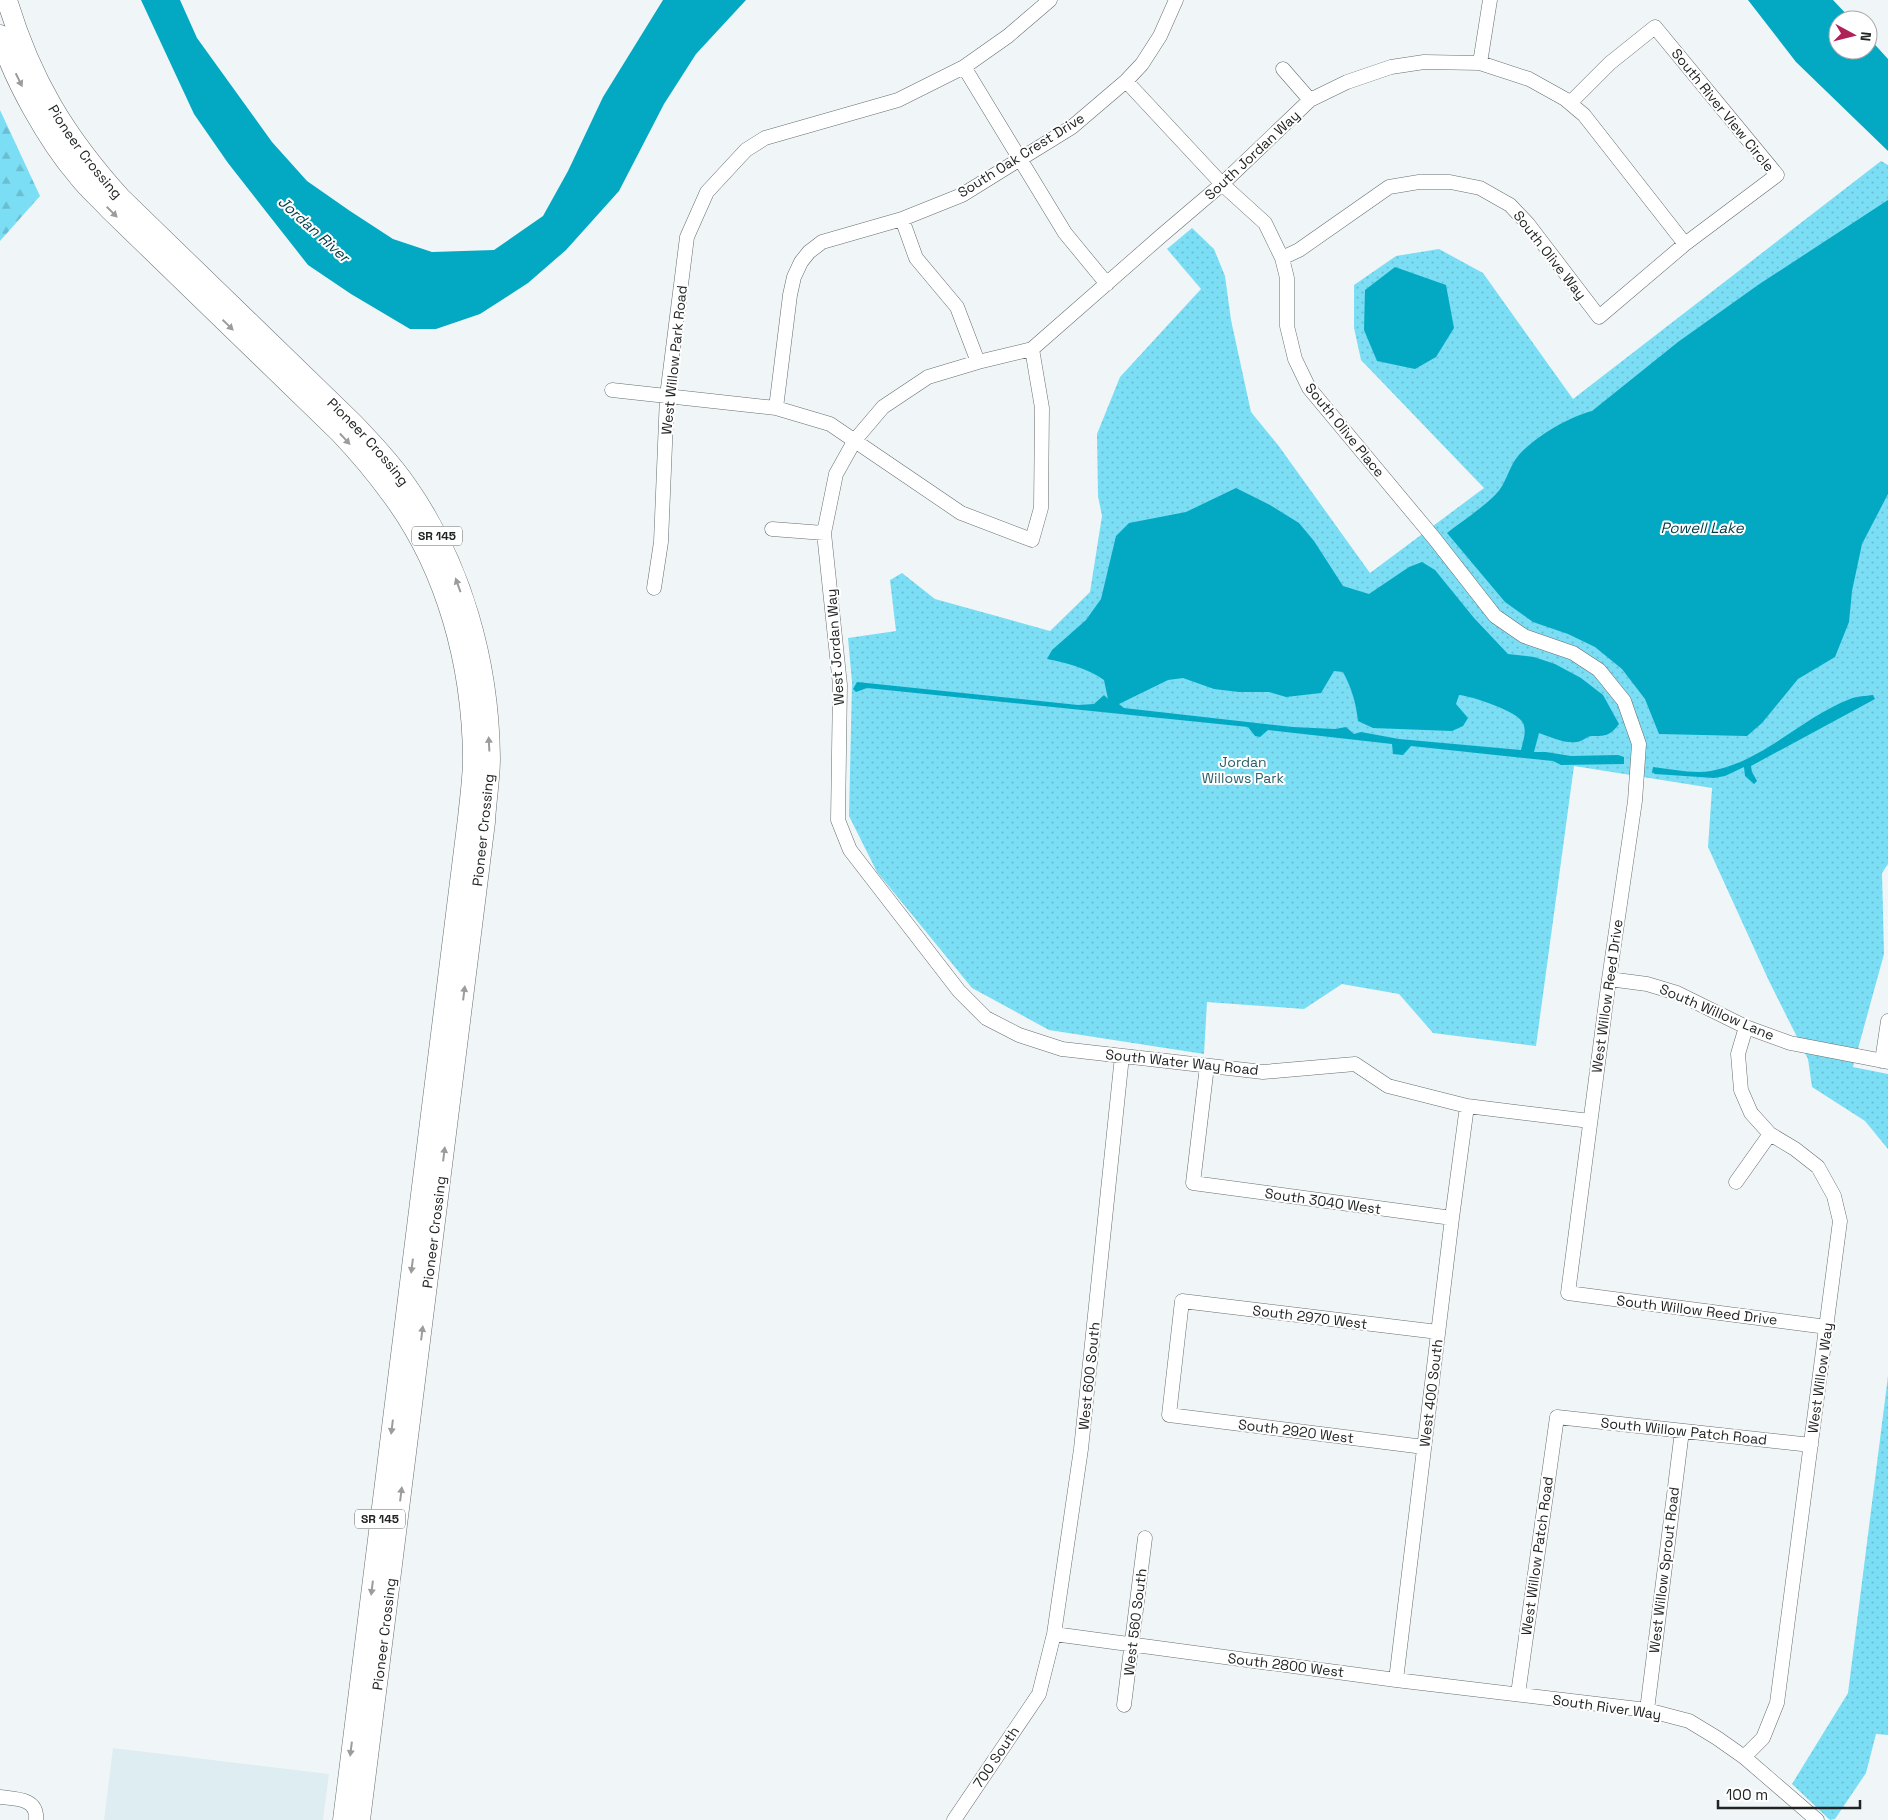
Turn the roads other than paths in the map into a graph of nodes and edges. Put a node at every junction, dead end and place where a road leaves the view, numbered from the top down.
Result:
1 (7, 0) edge
2 (1050, 0) edge
3 (1176, 0) edge
4 (1490, 0) edge
5 (0, 35) edge
6 (1480, 63) junction
7 (964, 67) junction
8 (1283, 69) dead end
9 (1126, 81) junction
10 (1310, 100) junction
11 (1570, 103) junction
12 (1020, 159) junction
13 (1222, 184) junction
14 (902, 219) junction
15 (1685, 244) junction
16 (1282, 258) junction
17 (1107, 284) junction
18 (1599, 317) joint
19 (1032, 349) junction
20 (978, 362) junction
21 (612, 390) dead end
22 (667, 396) junction
23 (776, 408) junction
24 (855, 440) junction
25 (836, 474) joint
26 (772, 529) dead end
27 (824, 534) junction
28 (654, 588) dead end
29 (1624, 701) joint
30 (850, 850) joint
31 (1609, 979) junction
32 (1888, 1022) edge
33 (1746, 1027) junction
34 (1122, 1056) junction
35 (1885, 1061) edge
36 (1207, 1066) junction
37 (1467, 1106) junction
38 (1590, 1121) junction
39 (1770, 1134) junction
40 (1736, 1182) dead end
41 (1452, 1218) junction
42 (1568, 1293) joint
43 (1826, 1327) junction
44 (1438, 1332) junction
45 (1169, 1415) joint
46 (1557, 1417) joint
47 (1682, 1431) junction
48 (1811, 1445) junction
49 (1424, 1447) junction
50 (1145, 1538) dead end
51 (1054, 1634) junction
52 (1132, 1645) junction
53 (1396, 1680) junction
54 (1039, 1694) joint
55 (1518, 1694) junction
56 (1124, 1705) dead end
57 (1647, 1710) junction
58 (1744, 1757) junction
59 (0, 1797) edge
60 (36, 1820) edge
61 (342, 1820) edge
62 (360, 1820) edge
63 (954, 1820) edge
64 (1817, 1820) edge

62 -> 1 highway, Pioneer Crossing / SR 145
2 - 7 street, West Willow Park Road
3 - 9 street, South Oak Crest Drive
4 - 6 street
5 -> 61 highway, Pioneer Crossing / SR 145
6 - 10 street, South Jordan Way
6 - 11 street, South Jordan Way
7 - 12 street
7 - 22 street, West Willow Park Road
8 - 10 street
9 - 12 street, South Oak Crest Drive
9 - 13 street, South Olive Place
10 - 13 street, South Jordan Way
11 - 15 street, South Jordan Way
11 - 15 street, South River View Circle
12 - 14 street, South Oak Crest Drive
12 - 17 street
13 - 16 street, South Olive Place
13 - 17 street, South Jordan Way
14 - 20 street
14 - 23 street, South Oak Crest Drive
15 - 18 street, South River View Circle
16 - 18 street, South Olive Way
16 - 29 street, South Olive Place
17 - 19 street, South Jordan Way
19 - 20 street, South Jordan Way
19 - 24 street
20 - 24 street, South Jordan Way
21 - 22 street
22 - 23 street
22 - 28 street, West Willow Park Road
23 - 24 street
24 - 25 street, South Jordan Way
25 - 27 street, West Jordan Way
26 - 27 street
27 - 30 street, West Jordan Way
29 - 31 street, West Willow Reed Drive
30 - 34 street, South Water Way Road
31 - 33 street, South Willow Lane
31 - 38 street, West Willow Reed Drive
32 - 35 street
33 - 35 street, South Willow Lane
33 - 39 street, West Willow Way
34 - 36 street, South Water Way Road
34 - 51 street, West 600 South
36 - 37 street, South Water Way Road
36 - 41 street, South 3040 West
37 - 38 street, South Water Way Road
37 - 41 street, West 400 South
38 - 42 street, West Willow Reed Drive
39 - 40 street
39 - 43 street, West Willow Way
41 - 44 street, West 400 South
42 - 43 street, South Willow Reed Drive
43 - 48 street, West Willow Way
44 - 45 street, South 2970 West
44 - 49 street, West 400 South
45 - 49 street, South 2920 West
46 - 47 street, South Willow Patch Road
46 - 55 street, West Willow Patch Road
47 - 48 street, South Willow Patch Road
47 - 57 street, West Willow Sprout Road
48 - 58 street, West Willow Way
49 - 53 street, West 400 South
50 - 52 street, West 560 South
51 - 52 street, South 2800 West
51 - 54 street, West 600 South
52 - 53 street, South 2800 West
52 - 56 street, West 560 South
53 - 55 street, South 2800 West
54 - 63 street, 700 South
55 - 57 street, South River Way
57 - 58 street, South River Way
58 - 64 street, South River Way
59 - 60 street

